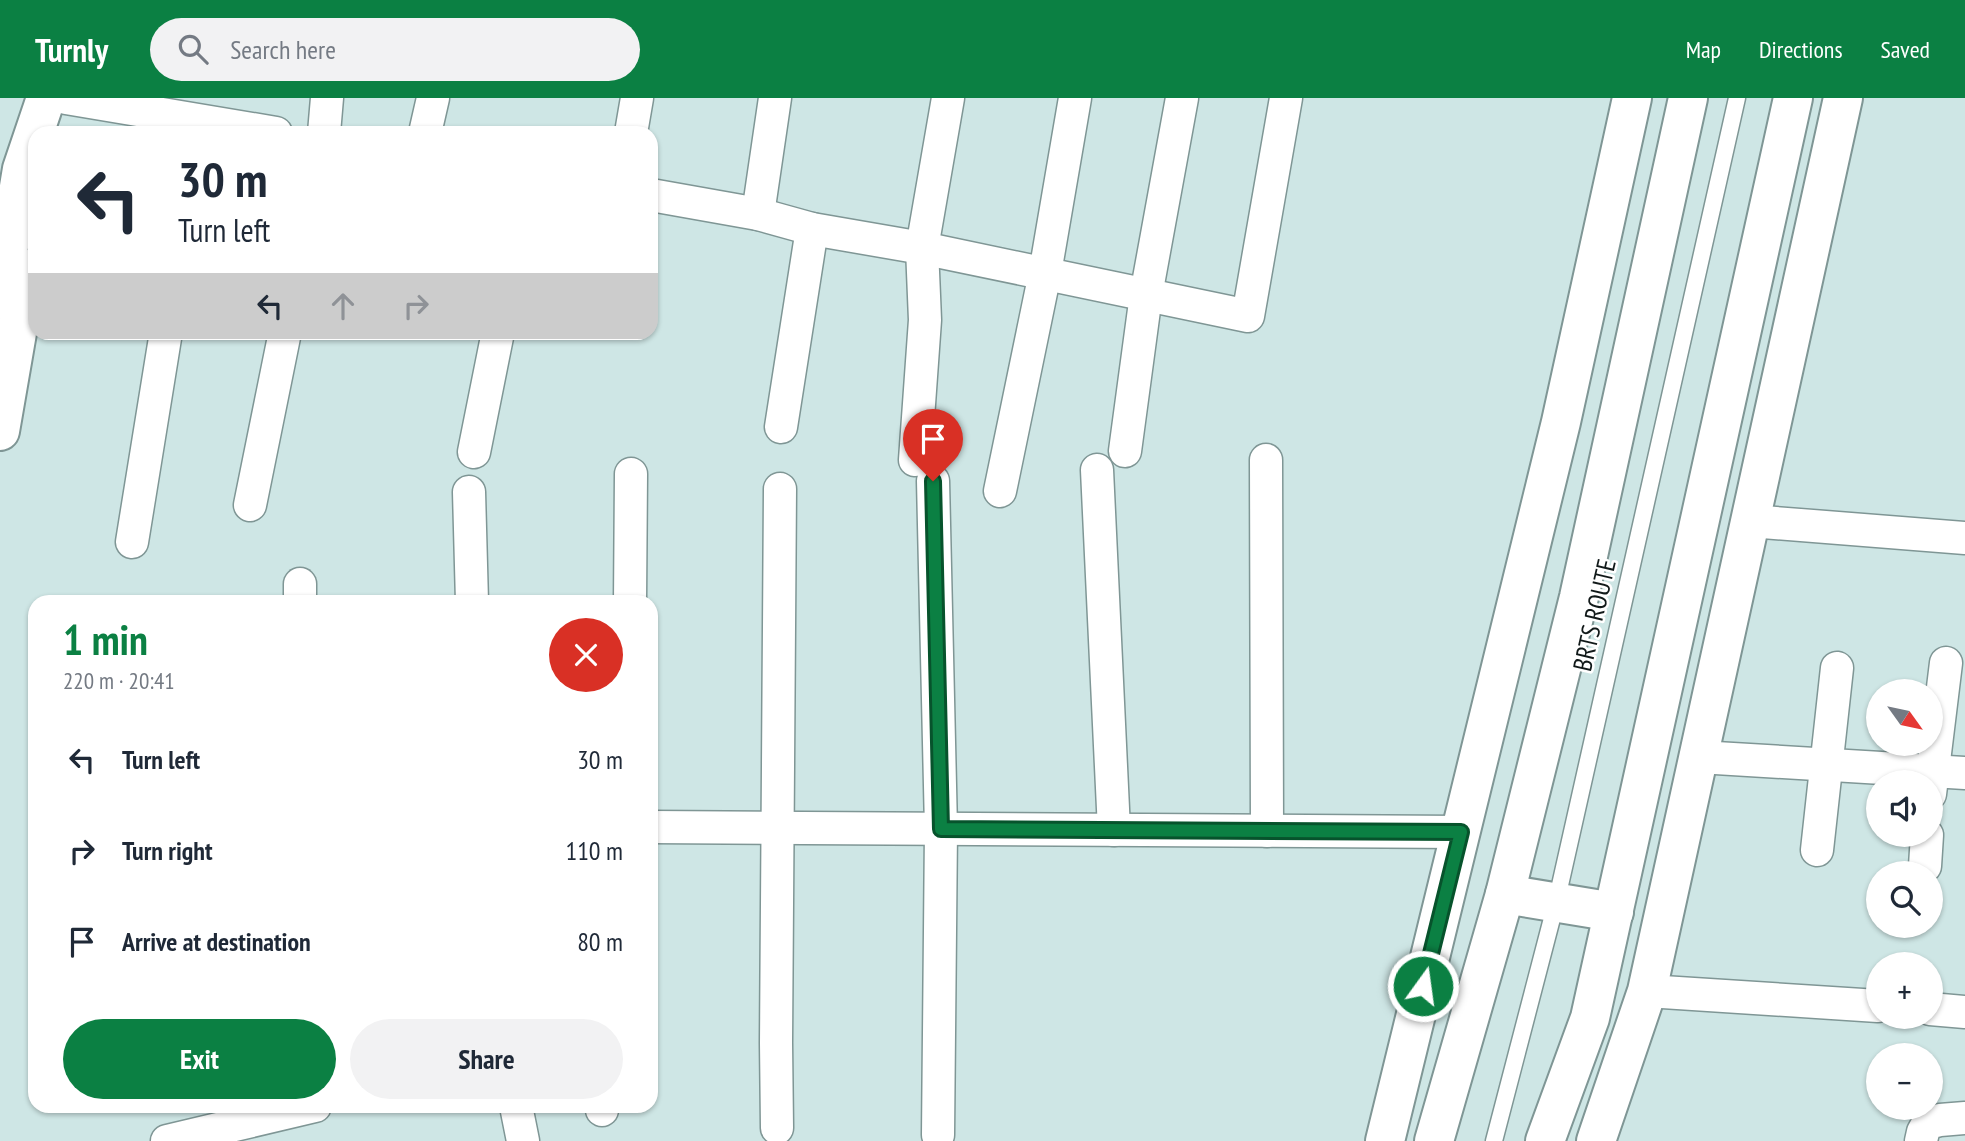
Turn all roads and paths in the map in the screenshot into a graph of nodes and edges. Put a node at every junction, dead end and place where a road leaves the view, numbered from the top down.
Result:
1 (66, 98) edge
2 (327, 98) edge
3 (433, 98) edge
4 (637, 98) edge
5 (775, 98) edge
6 (948, 98) edge
7 (1075, 98) edge
8 (1182, 98) edge
9 (1286, 98) edge
10 (1632, 98) edge
11 (1688, 98) edge
12 (1737, 98) edge
13 (1793, 98) edge
14 (1843, 98) edge
15 (200, 117) edge
16 (243, 126) edge
17 (325, 126) edge
18 (427, 126) edge
19 (632, 126) edge
20 (28, 152) edge
21 (658, 196) edge
22 (758, 214) junction
23 (812, 229) junction
24 (922, 248) junction
25 (28, 269) edge
26 (1045, 273) junction
27 (1146, 295) junction
28 (0, 300) edge
29 (165, 340) edge
30 (283, 340) edge
31 (496, 340) edge
32 (781, 428) dead end
33 (0, 431) edge
34 (1125, 451) dead end
35 (474, 452) dead end
36 (1266, 460) dead end
37 (1097, 470) dead end
38 (631, 474) dead end
39 (780, 489) dead end
40 (1000, 491) dead end
41 (468, 492) dead end
42 (250, 505) dead end
43 (1750, 521) junction
44 (1965, 538) edge
45 (132, 542) dead end
46 (472, 595) edge
47 (630, 595) edge
48 (1946, 663) dead end
49 (1837, 668) dead end
50 (1699, 757) junction
51 (1828, 765) junction
52 (1933, 770) edge
53 (1866, 772) edge
54 (1965, 773) edge
55 (1943, 779) edge
56 (658, 827) edge
57 (777, 828) junction
58 (941, 829) junction
59 (1114, 830) junction
60 (1267, 831) junction
61 (1461, 832) junction
62 (1817, 850) dead end
63 (1505, 894) junction
64 (1556, 903) junction
65 (1614, 912) junction
66 (1647, 991) junction
67 (1866, 1005) edge
68 (1943, 1010) edge
69 (1965, 1012) edge
70 (285, 1113) edge
71 (517, 1113) edge
72 (1965, 1118) edge
73 (777, 1128) dead end
74 (937, 1135) dead end
75 (167, 1141) edge
76 (523, 1141) edge
77 (1385, 1141) edge
78 (1434, 1141) edge
79 (1494, 1141) edge
80 (1545, 1141) edge
81 (1596, 1141) edge
82 (1921, 1141) edge

1 - 15 street
2 - 17 street
3 - 18 street
4 - 19 street
5 - 22 street
6 - 24 street
7 - 26 street
8 - 27 street
9 - 27 street
10 - 61 street
11 - 63 street
12 - 64 lane, BRTS ROUTE
13 - 65 street
14 - 43 street
15 - 16 street
20 - 28 street
21 - 22 street
22 - 23 street
23 - 24 street
23 - 32 street
24 - 26 street
24 - 58 street
25 - 33 street
26 - 27 street
26 - 40 street
27 - 34 street
29 - 45 street
30 - 42 street
31 - 35 street
36 - 60 street
37 - 59 street
38 - 47 street
39 - 57 street
41 - 46 street
43 - 44 street
43 - 50 street
48 - 52 street
49 - 51 street
50 - 51 street
50 - 66 street
51 - 53 street
51 - 62 street
54 - 55 street
56 - 57 street
57 - 58 street
57 - 73 street
58 - 59 street
58 - 74 street
59 - 60 street
60 - 61 street
61 - 77 street
63 - 64 street
63 - 78 street
64 - 65 street
64 - 79 lane, BRTS ROUTE
65 - 80 street
66 - 67 street
66 - 81 street
68 - 69 street
70 - 75 street
71 - 76 street
72 - 82 street

